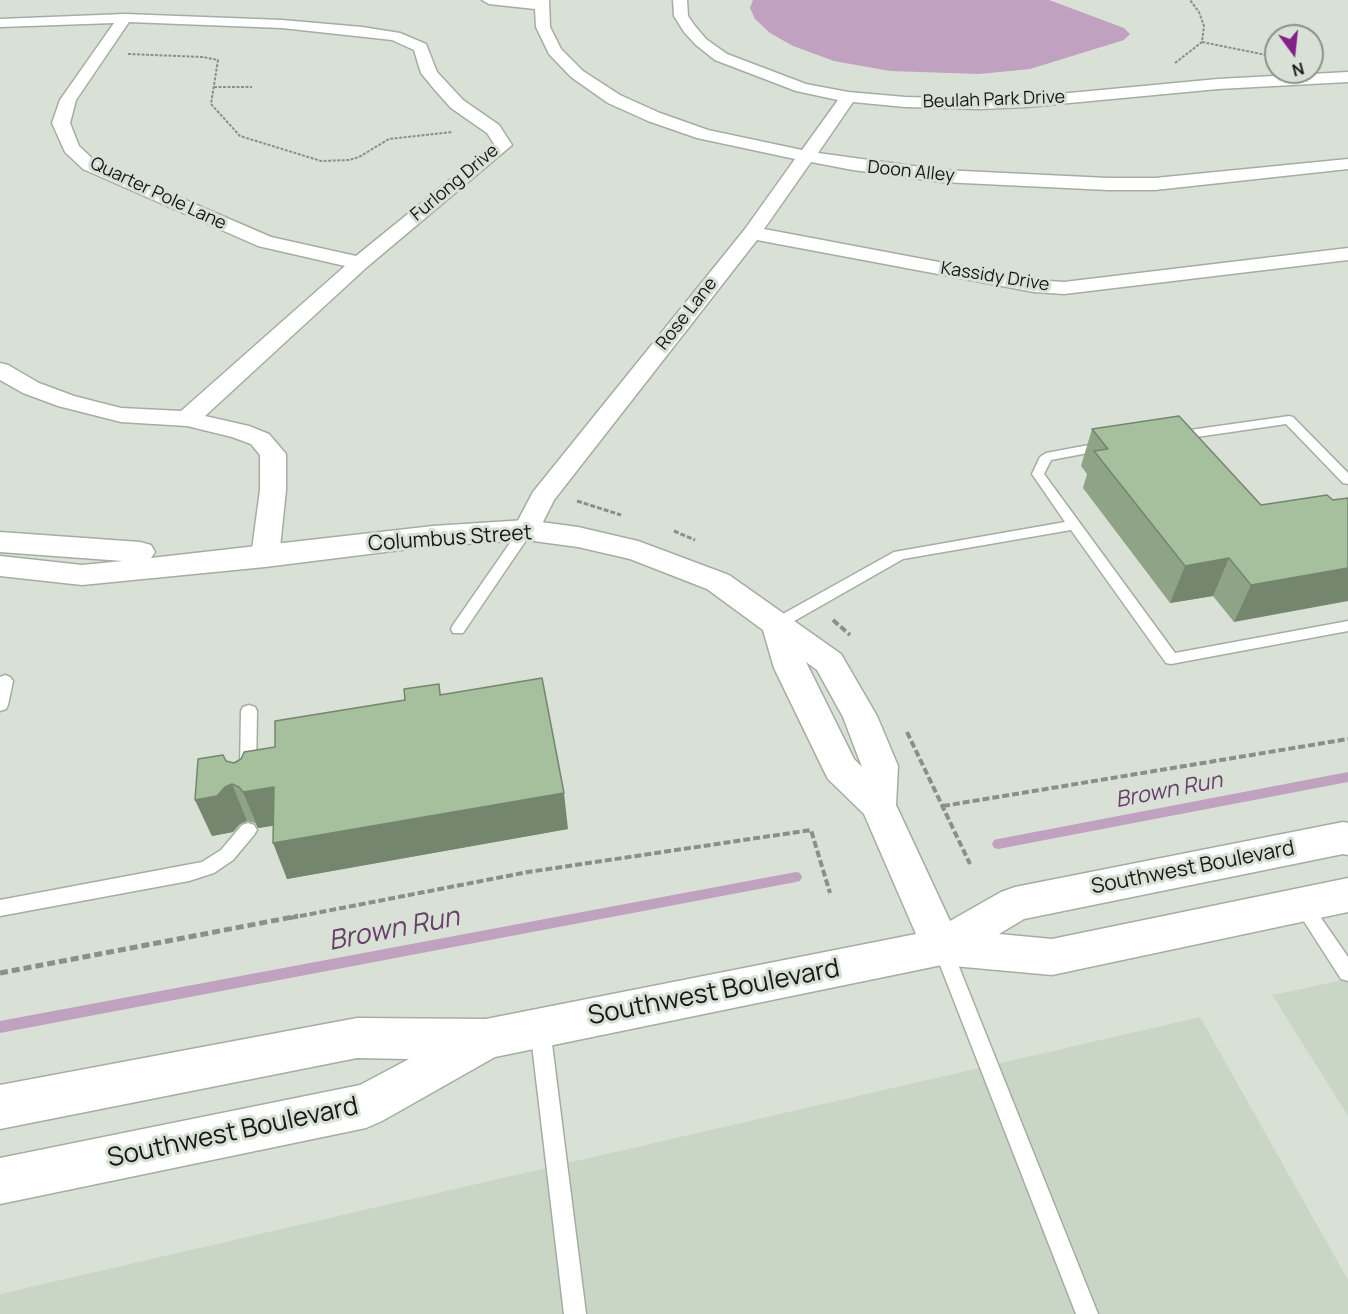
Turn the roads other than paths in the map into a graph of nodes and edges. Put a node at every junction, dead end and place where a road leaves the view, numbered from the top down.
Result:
1 (489, 0) edge
2 (680, 0) edge
3 (542, 3) edge
4 (60, 6) dead end
5 (43, 13) junction
6 (125, 18) junction
7 (0, 23) edge
8 (1348, 77) edge
9 (848, 97) junction
10 (804, 157) junction
11 (1348, 164) edge
12 (752, 233) junction
13 (1348, 254) edge
14 (360, 263) junction
15 (0, 370) edge
16 (187, 419) junction
17 (1161, 438) edge
18 (1114, 445) edge
19 (1348, 480) edge
20 (1074, 525) junction
21 (526, 530) junction
22 (0, 542) edge
23 (265, 556) junction
24 (0, 566) edge
25 (174, 566) junction
26 (777, 624) junction
27 (1348, 626) edge
28 (458, 629) dead end
29 (5, 681) dead end
30 (0, 705) edge
31 (249, 711) dead end
32 (248, 790) edge
33 (248, 830) dead end
34 (1348, 839) edge
35 (1348, 895) edge
36 (1302, 904) junction
37 (0, 909) edge
38 (942, 947) junction
39 (1348, 974) edge
40 (540, 1028) junction
41 (486, 1039) junction
42 (0, 1107) edge
43 (0, 1181) edge
44 (575, 1314) edge
45 (1087, 1314) edge

1 - 3 street
2 - 9 street, Beulah Park Drive
3 - 10 street, Doon Alley
4 - 5 street
5 - 6 street, Furlong Drive
5 - 7 street, Furlong Drive
6 - 14 street, Quarter Pole Lane
6 - 14 street, Furlong Drive
8 - 9 street, Beulah Park Drive
9 - 10 street, Rose Lane
10 - 11 street, Doon Alley
10 - 12 street, Rose Lane
12 - 13 street, Kassidy Drive
12 - 21 street, Rose Lane
14 - 16 street, Furlong Drive
15 - 16 street
16 - 23 street
17 - 19 lane
18 - 20 lane
20 - 26 lane
20 - 27 lane
21 - 23 street, Columbus Street
21 - 26 street, Columbus Street
21 - 28 lane
22 - 25 street
23 - 25 street, Columbus Street
24 - 25 street, Columbus Street
26 - 38 street
29 - 30 lane
31 - 32 lane
33 - 37 lane
34 - 38 street, Southwest Boulevard
35 - 36 street, Southwest Boulevard
36 - 38 street, Southwest Boulevard
36 - 39 lane
38 - 40 street, Southwest Boulevard
38 - 45 lane
40 - 41 street, Southwest Boulevard
40 - 44 lane
41 - 42 street, Southwest Boulevard
41 - 43 street, Southwest Boulevard

